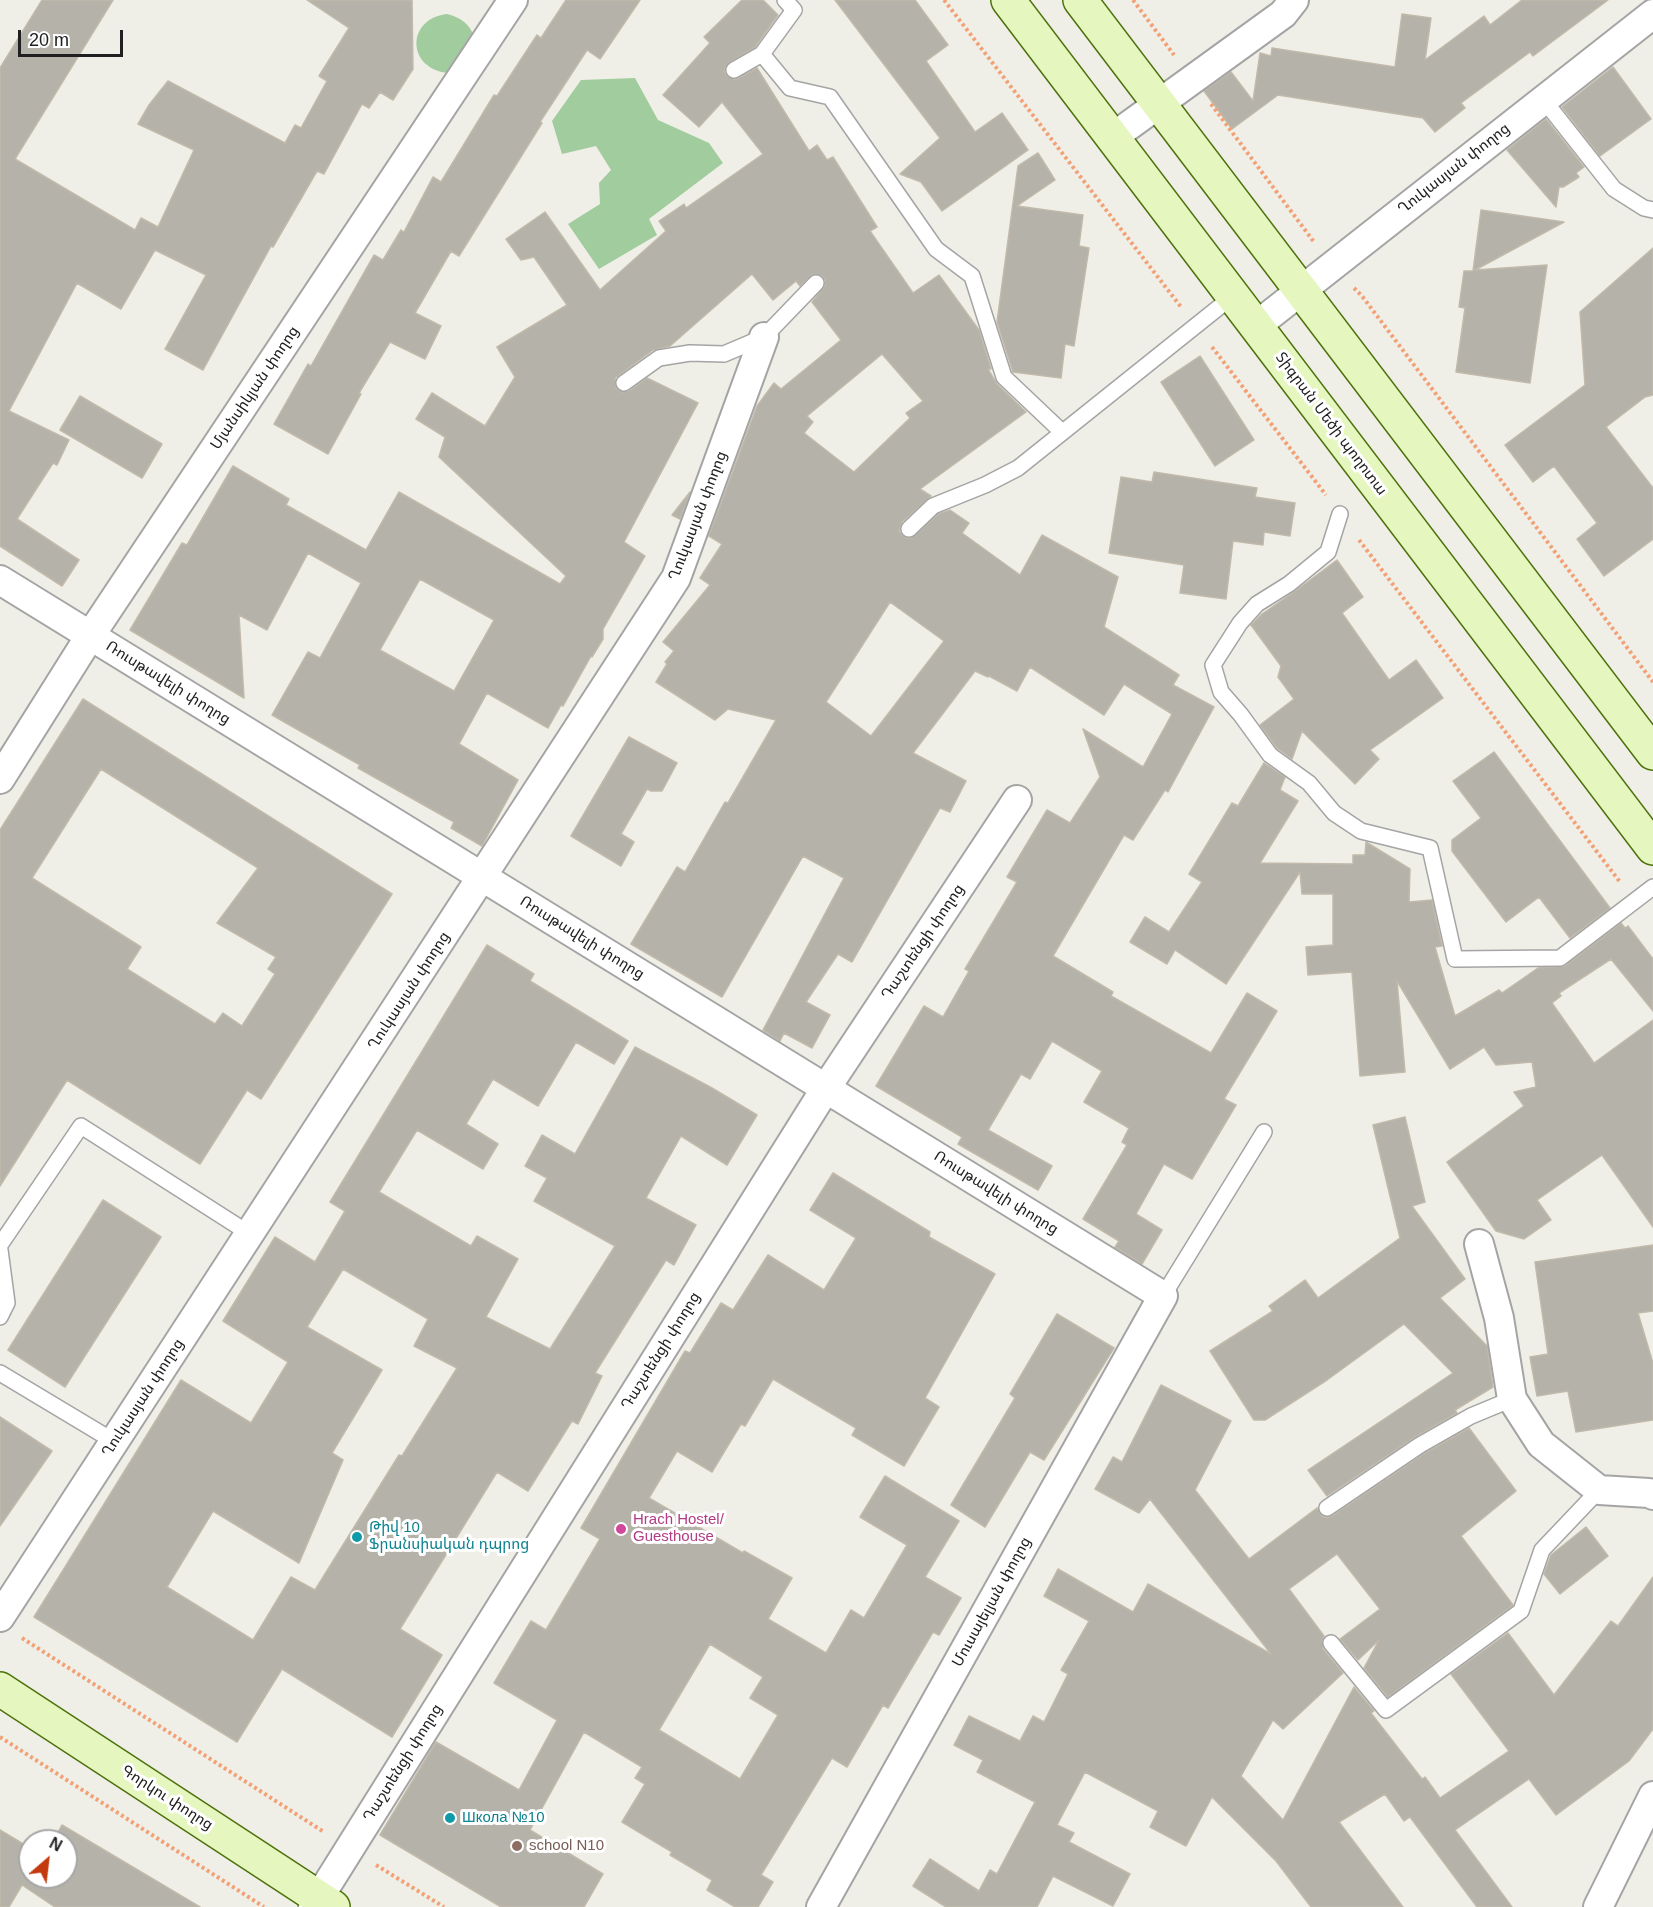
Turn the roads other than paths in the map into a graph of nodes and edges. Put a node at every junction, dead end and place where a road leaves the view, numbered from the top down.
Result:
1 (513, 0) edge
2 (785, 0) edge
3 (1008, 0) edge
4 (1080, 0) edge
5 (1294, 0) edge
6 (1653, 14) edge
7 (762, 54) junction
8 (734, 70) dead end
9 (1543, 99) junction
10 (1158, 104) junction
11 (1113, 137) junction
12 (1653, 210) edge
13 (816, 284) dead end
14 (1301, 291) junction
15 (1233, 296) junction
16 (1256, 326) junction
17 (764, 337) junction
18 (624, 383) dead end
19 (1062, 432) junction
20 (1340, 514) road end
21 (909, 529) dead end
22 (0, 580) edge
23 (90, 636) junction
24 (1653, 753) edge
25 (0, 779) edge
26 (1017, 800) dead end
27 (1653, 848) edge
28 (483, 877) junction
29 (1653, 888) edge
30 (826, 1088) junction
31 (1264, 1132) dead end
32 (250, 1234) junction
33 (1479, 1244) dead end
34 (0, 1245) edge
35 (0, 1250) edge
36 (1163, 1296) junction
37 (0, 1317) edge
38 (0, 1373) edge
39 (1512, 1399) junction
40 (115, 1442) junction
41 (1599, 1490) junction
42 (1652, 1491) edge
43 (1327, 1508) dead end
44 (10, 1627) edge
45 (1331, 1643) dead end
46 (0, 1689) edge
47 (1653, 1796) edge
48 (322, 1904) edge
49 (821, 1907) edge
50 (1598, 1907) edge

1 - 23 street, Մյանսիկյան փողոց
2 - 7 lane
3 - 11 main road, Տիգրան Մեծի պողոտա
4 - 10 main road
5 - 10 street
6 - 9 street, Ղուկասյան փողոց
7 - 8 lane
7 - 19 lane
9 - 12 lane
9 - 14 street, Ղուկասյան փողոց
10 - 11 street
10 - 14 main road
11 - 15 main road, Տիգրան Մեծի պողոտա
13 - 17 lane
14 - 16 street, Ղուկասյան փողոց
14 - 24 main road
15 - 16 main road, Տիգրան Մեծի պողոտա
15 - 19 lane
16 - 27 main road, Տիգրան Մեծի պողոտա
17 - 18 lane
17 - 28 street, Ղուկասյան փողոց
19 - 21 lane
20 - 29 lane
22 - 23 street, Ռուսթավելի փողոց
23 - 25 street, Մյանսիկյան փողոց
23 - 28 street, Ռուսթավելի փողոց
26 - 30 street, Դաշտենցի փողոց
28 - 30 street, Ռուսթավելի փողոց
28 - 32 street, Ղուկասյան փողոց
30 - 36 street, Ռուսթավելի փողոց
30 - 48 street, Դաշտենցի փողոց
31 - 36 lane
32 - 34 lane
32 - 40 street, Ղուկասյան փողոց
33 - 39 street
35 - 37 lane
36 - 49 street, Մուսայելյան փողոց
38 - 40 lane
39 - 41 street
39 - 43 lane
40 - 44 street, Ղուկասյան փողոց
41 - 42 street
41 - 45 lane
46 - 48 main road, Գորկու փողոց
47 - 50 street

